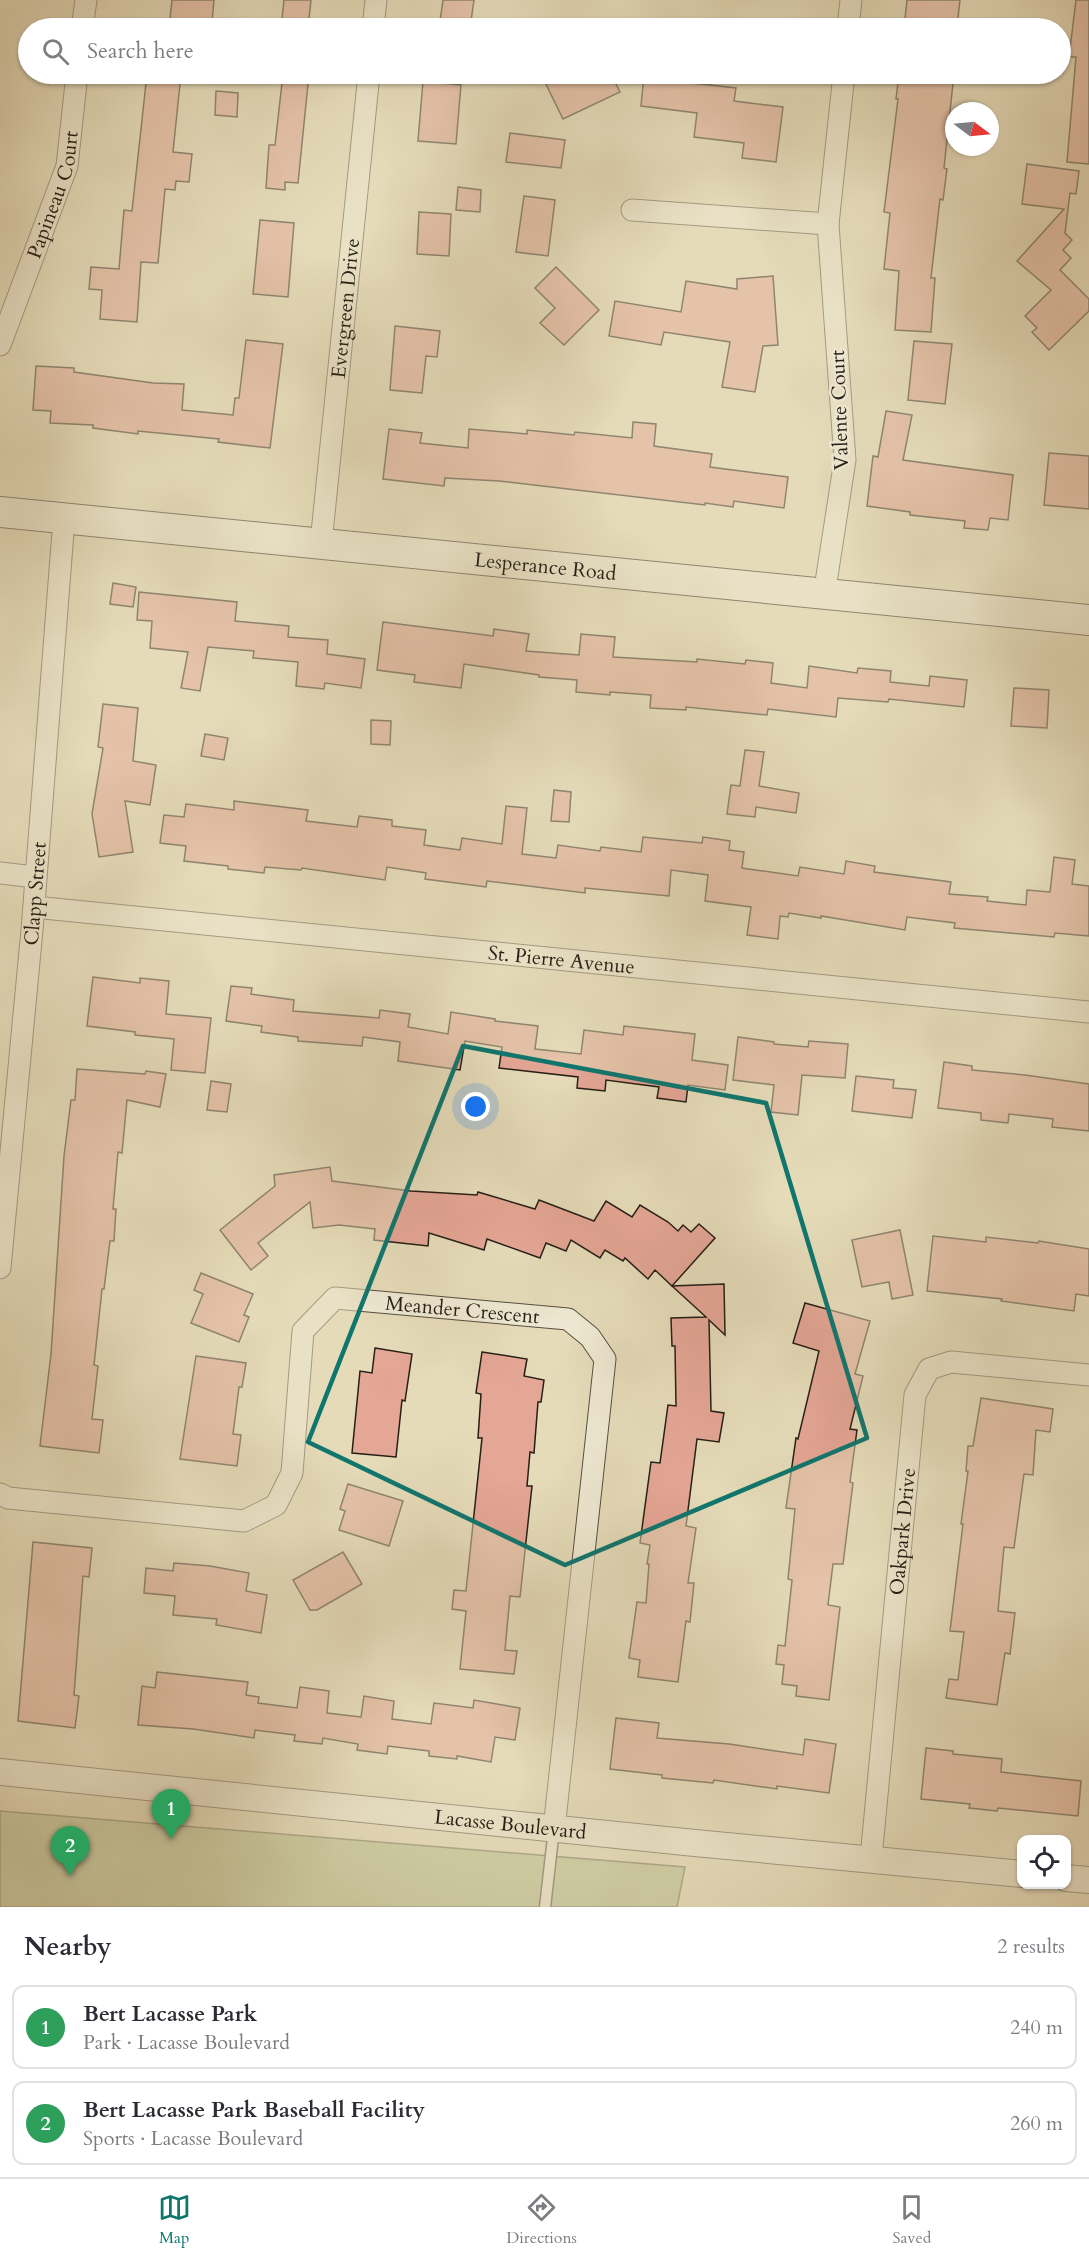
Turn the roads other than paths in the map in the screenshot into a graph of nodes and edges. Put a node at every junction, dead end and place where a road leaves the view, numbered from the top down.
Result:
1 (86, 0) edge
2 (376, 0) edge
3 (851, 0) edge
4 (83, 18) edge
5 (374, 18) edge
6 (849, 18) edge
7 (76, 84) edge
8 (368, 84) edge
9 (843, 84) edge
10 (632, 210) dead end
11 (828, 224) junction
12 (0, 345) edge
13 (0, 512) edge
14 (64, 519) junction
15 (321, 543) junction
16 (824, 595) junction
17 (1089, 620) edge
18 (0, 873) edge
19 (35, 877) junction
20 (34, 907) junction
21 (1089, 1011) edge
22 (3, 1216) edge
23 (0, 1268) edge
24 (1089, 1375) edge
25 (0, 1494) edge
26 (0, 1772) edge
27 (554, 1829) junction
28 (871, 1858) junction
29 (1017, 1873) edge
30 (1071, 1878) edge
31 (1089, 1880) edge
32 (545, 1907) edge

1 - 4 street
2 - 5 street
3 - 6 street
7 - 12 street, Papineau Court
8 - 15 street, Evergreen Drive
9 - 11 street, Valente Court
10 - 11 street
11 - 16 street, Valente Court
13 - 14 main road, Lesperance Road
14 - 15 main road, Lesperance Road
14 - 19 street, Clapp Street
15 - 16 main road, Lesperance Road
16 - 17 main road, Lesperance Road
18 - 19 street
19 - 20 street, Clapp Street
20 - 21 street, St. Pierre Avenue
20 - 22 street, Clapp Street
22 - 23 street, Clapp Street
24 - 28 street, Oakpark Drive
25 - 27 street, Meander Crescent
26 - 27 street, Lacasse Boulevard
27 - 28 street, Lacasse Boulevard
27 - 32 lane
28 - 29 street, Lacasse Boulevard
30 - 31 street

